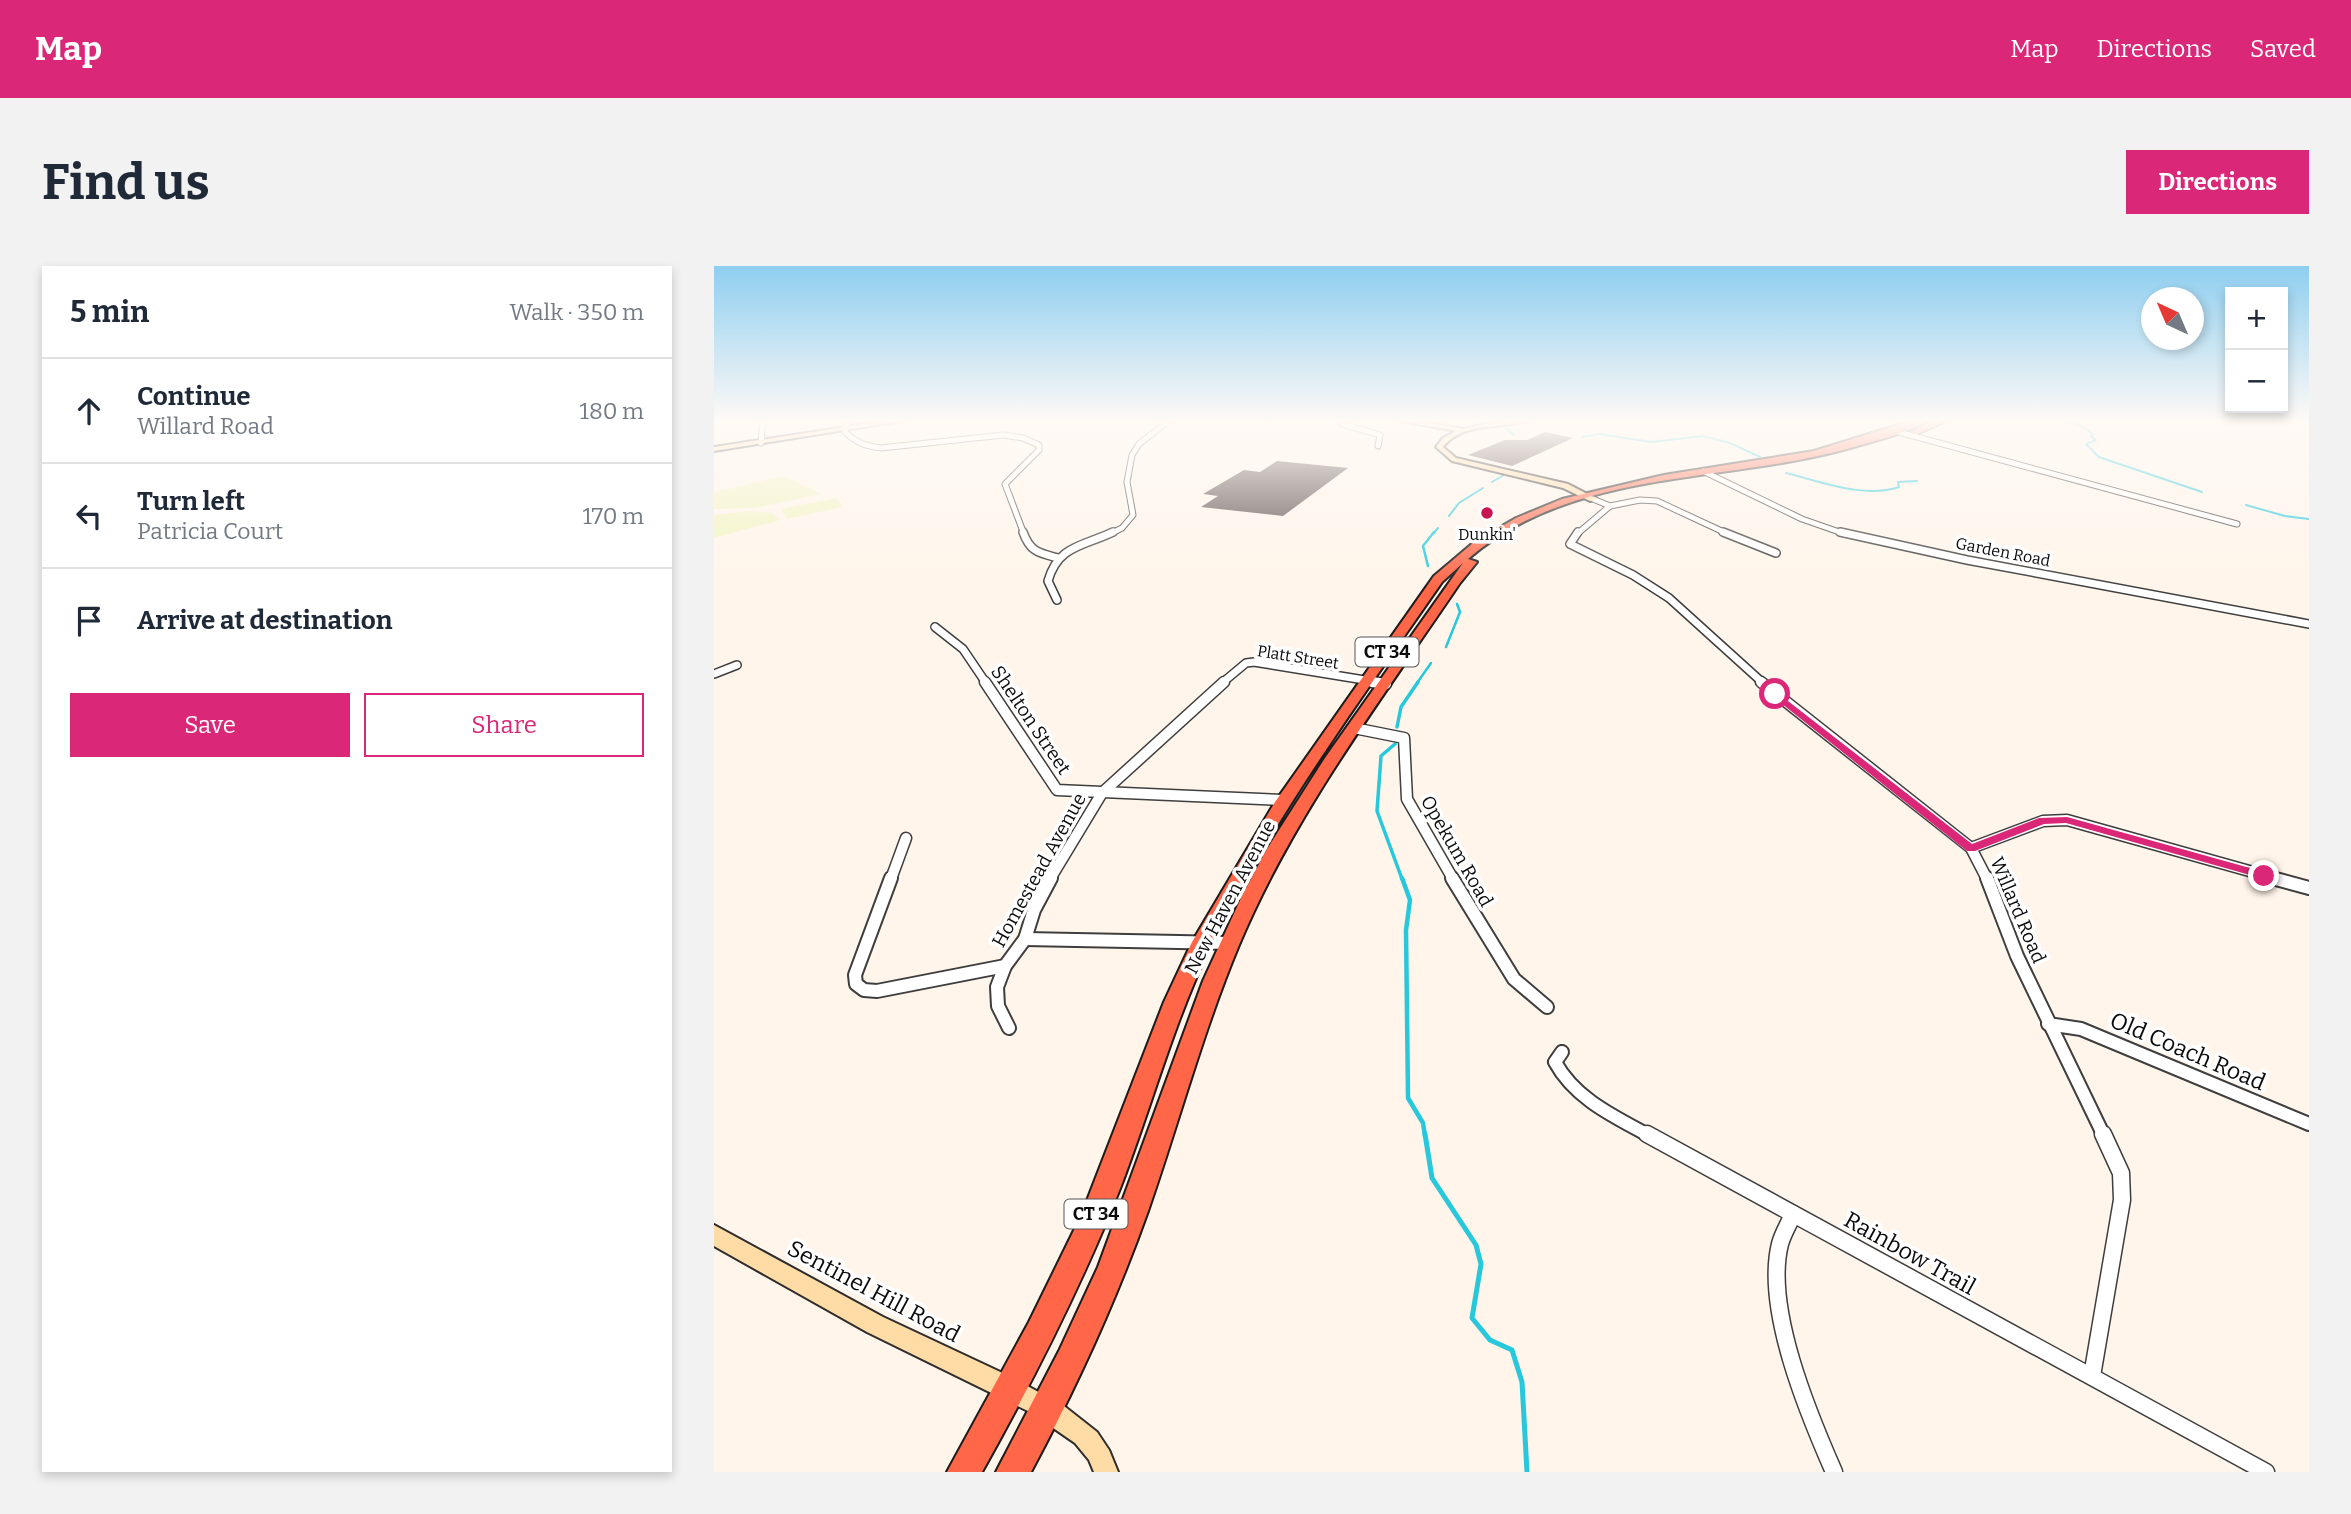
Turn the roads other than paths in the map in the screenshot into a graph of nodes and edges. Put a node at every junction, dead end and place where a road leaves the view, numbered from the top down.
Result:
1 (1011, 475) edge
2 (1129, 475) edge
3 (1522, 475) edge
4 (1696, 475) edge
5 (1706, 475) edge
6 (2053, 475) edge
7 (1589, 496) junction
8 (1610, 506) junction
9 (2237, 524) dead end
10 (1776, 553) dead end
11 (1058, 558) junction
12 (1057, 600) dead end
13 (2309, 624) edge
14 (935, 627) dead end
15 (1247, 663) joint
16 (737, 665) dead end
17 (714, 674) edge
18 (1365, 683) junction
19 (1386, 684) junction
20 (1354, 728) junction
21 (1102, 793) junction
22 (1283, 800) junction
23 (906, 838) dead end
24 (1971, 848) junction
25 (2309, 888) edge
26 (1026, 939) junction
27 (1230, 943) junction
28 (1201, 944) junction
29 (1005, 966) junction
30 (1547, 1007) dead end
31 (2048, 1024) junction
32 (1009, 1028) dead end
33 (1562, 1052) dead end
34 (2309, 1124) edge
35 (1793, 1214) junction
36 (714, 1235) edge
37 (2092, 1376) junction
38 (1012, 1388) junction
39 (1047, 1410) junction
40 (964, 1472) edge
41 (1013, 1472) edge
42 (1106, 1472) edge
43 (1834, 1472) edge
44 (2266, 1472) edge

1 - 11 street
2 - 11 street
3 - 7 street
4 - 7 highway, CT 34
5 - 13 street, Garden Road
6 - 9 street
7 - 8 street
7 - 18 highway, New Haven Avenue / CT 34
7 - 19 highway, New Haven Avenue / CT 34
8 - 10 street
8 - 24 street, Willard Road
11 - 12 street
14 - 21 street, Shelton Street
15 - 18 street, Platt Street
15 - 21 street, Homestead Avenue
16 - 17 street
18 - 19 street, Platt Street
18 - 22 highway, New Haven Avenue / CT 34
19 - 20 highway, New Haven Avenue / CT 34
20 - 27 highway, New Haven Avenue / CT 34
20 - 30 street, Opekum Road
21 - 22 street, Shelton Street
21 - 26 street, Homestead Avenue
22 - 28 highway, New Haven Avenue / CT 34
23 - 29 street
24 - 25 street
24 - 31 street, Willard Road
26 - 28 street
26 - 29 street, Homestead Avenue
27 - 28 street
27 - 39 highway, New Haven Avenue / CT 34
28 - 38 highway, New Haven Avenue / CT 34
29 - 32 street, Homestead Avenue
31 - 34 street, Old Coach Road
31 - 37 street, Willard Road
33 - 35 street, Rainbow Trail
35 - 37 street, Rainbow Trail
35 - 43 street
36 - 38 street, Sentinel Hill Road
37 - 44 street, Rainbow Trail
38 - 39 street, Sentinel Hill Road
38 - 40 highway, New Haven Avenue / CT 34
39 - 41 highway, New Haven Avenue / CT 34
39 - 42 street, Sentinel Hill Road

